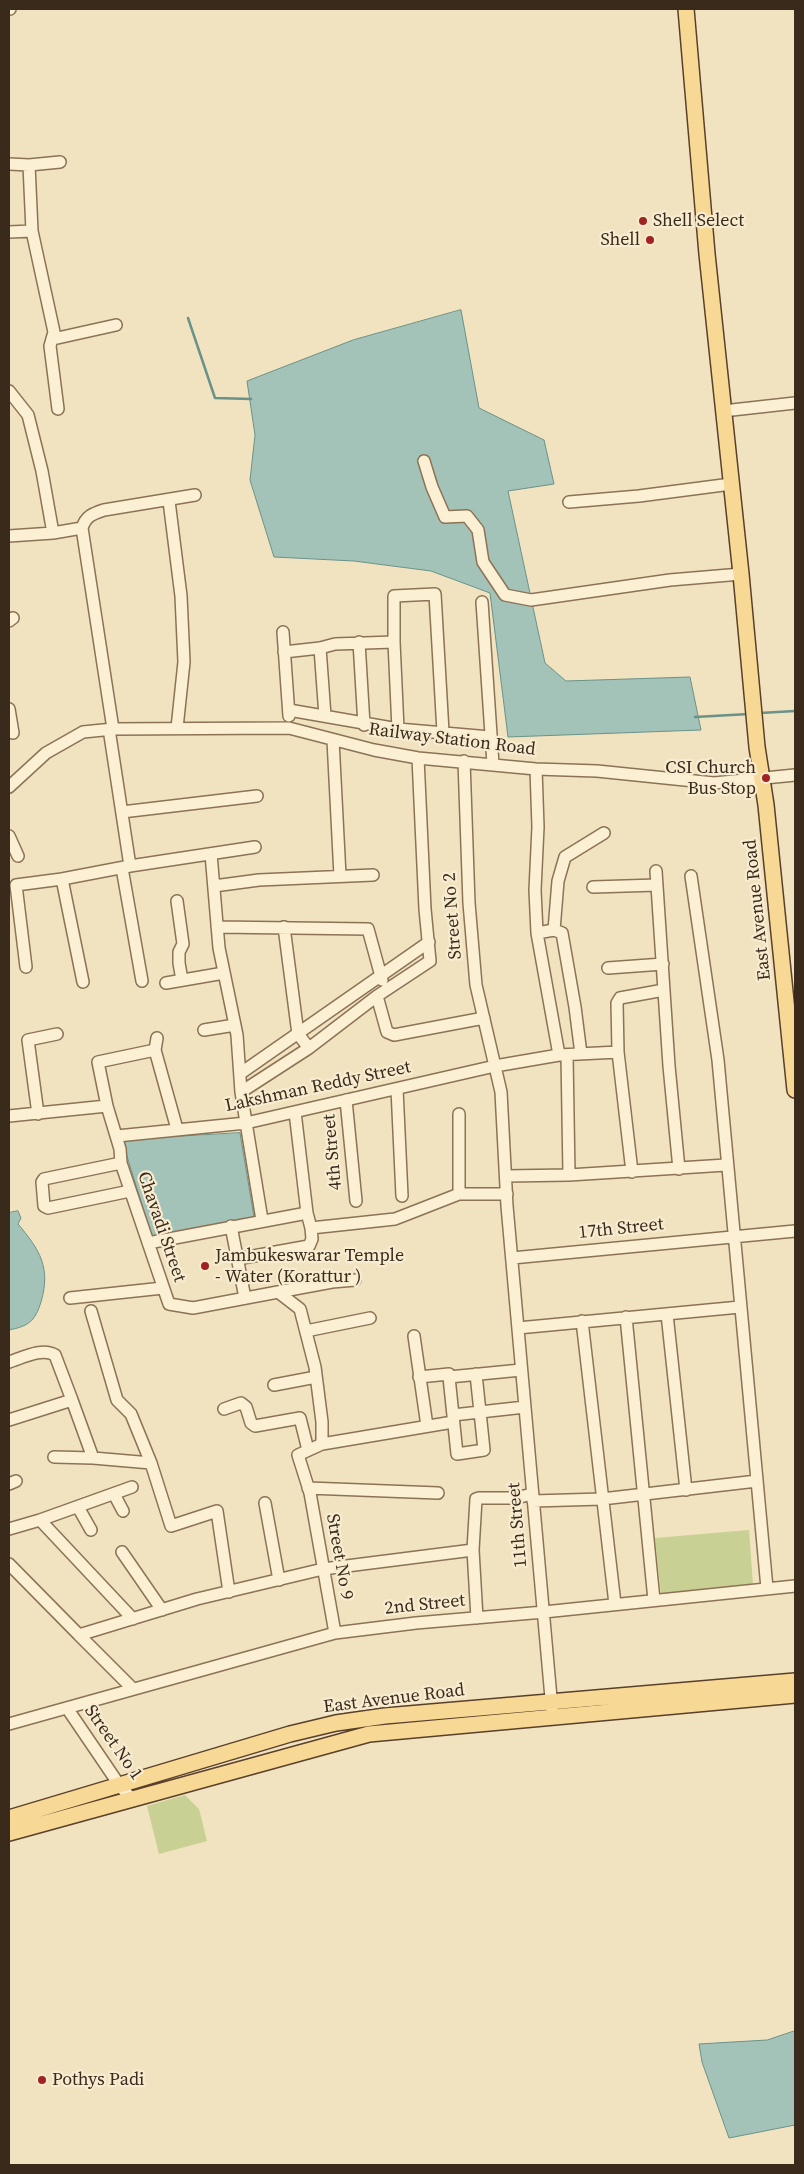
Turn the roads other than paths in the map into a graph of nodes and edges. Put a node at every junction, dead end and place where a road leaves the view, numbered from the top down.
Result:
1 (686, 9) edge
2 (695, 9) edge
3 (60, 162) dead end
4 (9, 164) edge
5 (29, 165) junction
6 (32, 231) junction
7 (9, 232) edge
8 (116, 326) dead end
9 (53, 339) junction
10 (9, 391) edge
11 (795, 404) edge
12 (58, 409) dead end
13 (728, 410) junction
14 (424, 461) dead end
15 (731, 484) junction
16 (195, 495) dead end
17 (169, 500) junction
18 (569, 502) dead end
19 (82, 528) junction
20 (53, 533) junction
21 (9, 536) edge
22 (741, 574) junction
23 (482, 602) dead end
24 (283, 632) dead end
25 (358, 642) junction
26 (394, 642) junction
27 (320, 648) junction
28 (284, 652) junction
29 (757, 693) junction
30 (9, 708) edge
31 (289, 710) junction
32 (325, 716) junction
33 (364, 725) junction
34 (177, 728) junction
35 (289, 728) junction
36 (111, 729) junction
37 (398, 730) junction
38 (443, 732) junction
39 (13, 734) dead end
40 (490, 737) junction
41 (332, 740) junction
42 (418, 758) junction
43 (464, 761) junction
44 (493, 764) junction
45 (536, 769) junction
46 (795, 775) edge
47 (766, 778) junction
48 (9, 787) edge
49 (257, 796) dead end
50 (122, 812) junction
51 (604, 833) dead end
52 (9, 836) edge
53 (255, 847) dead end
54 (211, 854) junction
55 (18, 856) dead end
56 (126, 867) junction
57 (656, 871) dead end
58 (373, 875) dead end
59 (340, 876) junction
60 (691, 876) dead end
61 (62, 879) junction
62 (657, 885) junction
63 (214, 886) junction
64 (593, 887) dead end
65 (177, 901) dead end
66 (217, 927) junction
67 (284, 927) junction
68 (554, 930) junction
69 (537, 933) junction
70 (429, 942) junction
71 (662, 964) junction
72 (26, 967) dead end
73 (608, 968) dead end
74 (224, 973) junction
75 (380, 976) junction
76 (182, 980) junction
77 (142, 981) dead end
78 (83, 982) dead end
79 (166, 983) dead end
80 (664, 990) junction
81 (381, 994) junction
82 (484, 1018) junction
83 (234, 1025) junction
84 (795, 1026) edge
85 (204, 1030) dead end
86 (57, 1034) dead end
87 (298, 1034) junction
88 (158, 1038) dead end
89 (309, 1048) junction
90 (155, 1050) junction
91 (618, 1052) junction
92 (581, 1054) junction
93 (563, 1055) junction
94 (495, 1066) junction
95 (241, 1073) junction
96 (397, 1089) junction
97 (795, 1090) edge
98 (241, 1092) junction
99 (346, 1100) junction
100 (107, 1106) junction
101 (295, 1112) junction
102 (38, 1114) junction
103 (458, 1114) dead end
104 (9, 1116) edge
105 (246, 1123) junction
106 (176, 1129) junction
107 (117, 1136) junction
108 (121, 1163) junction
109 (726, 1165) junction
110 (679, 1170) junction
111 (632, 1172) junction
112 (506, 1176) junction
113 (569, 1176) junction
114 (130, 1191) junction
115 (459, 1194) junction
116 (507, 1194) junction
117 (402, 1196) dead end
118 (356, 1201) dead end
119 (307, 1213) junction
120 (262, 1220) junction
121 (231, 1226) junction
122 (311, 1228) junction
123 (795, 1231) edge
124 (734, 1236) junction
125 (148, 1243) junction
126 (512, 1258) junction
127 (237, 1259) junction
128 (355, 1280) dead end
129 (163, 1288) junction
130 (278, 1292) junction
131 (70, 1298) dead end
132 (245, 1298) junction
133 (740, 1307) junction
134 (90, 1311) dead end
135 (667, 1314) junction
136 (626, 1317) junction
137 (370, 1318) dead end
138 (582, 1321) junction
139 (518, 1328) junction
140 (306, 1331) junction
141 (414, 1336) dead end
142 (9, 1362) edge
143 (521, 1370) junction
144 (449, 1374) dead end
145 (476, 1374) junction
146 (316, 1377) junction
147 (419, 1377) junction
148 (274, 1385) dead end
149 (72, 1400) junction
150 (525, 1407) junction
151 (224, 1409) dead end
152 (480, 1412) junction
153 (450, 1419) junction
154 (9, 1420) edge
155 (427, 1426) junction
156 (322, 1444) junction
157 (308, 1450) junction
158 (54, 1457) dead end
159 (93, 1458) junction
160 (150, 1463) junction
161 (757, 1481) junction
162 (132, 1487) dead end
163 (308, 1488) junction
164 (686, 1490) junction
165 (438, 1493) dead end
166 (114, 1494) junction
167 (642, 1495) junction
168 (533, 1498) junction
169 (602, 1499) junction
170 (265, 1503) dead end
171 (78, 1507) junction
172 (122, 1511) dead end
173 (40, 1520) junction
174 (9, 1529) edge
175 (91, 1530) dead end
176 (473, 1550) junction
177 (122, 1552) dead end
178 (9, 1564) edge
179 (323, 1569) junction
180 (278, 1580) junction
181 (795, 1586) edge
182 (767, 1588) junction
183 (230, 1592) junction
184 (654, 1600) junction
185 (615, 1604) junction
186 (162, 1610) junction
187 (544, 1612) junction
188 (477, 1618) junction
189 (133, 1619) junction
190 (335, 1634) junction
191 (79, 1636) junction
192 (795, 1681) edge
193 (133, 1689) junction
194 (795, 1695) edge
195 (550, 1700) junction
196 (67, 1708) junction
197 (553, 1718) junction
198 (9, 1724) edge
199 (120, 1786) junction
200 (131, 1798) junction
201 (9, 1818) edge
202 (9, 1833) edge

1 - 13 main road
2 - 13 main road
3 - 5 street
4 - 5 street
5 - 6 street
6 - 7 street
6 - 9 street
8 - 9 street
9 - 12 street
10 - 20 street
11 - 13 street
13 - 15 main road
13 - 29 main road
14 - 22 street
15 - 18 street
15 - 22 main road
16 - 17 street
17 - 19 street
17 - 34 street
19 - 20 street
19 - 36 street
20 - 21 street
22 - 29 main road
23 - 40 street
24 - 28 street
25 - 26 street
25 - 27 street
25 - 33 street
26 - 37 street
26 - 38 street
27 - 28 street
27 - 32 street
28 - 31 street
29 - 47 main road, East Avenue Road
30 - 39 street
31 - 32 street
31 - 35 street
32 - 33 street
33 - 37 street
34 - 35 street, Railway Station Road
34 - 36 street, Railway Station Road
35 - 41 street, Railway Station Road
36 - 48 street, Railway Station Road
36 - 50 street
37 - 38 street
38 - 40 street
40 - 44 street
41 - 42 street, Railway Station Road
41 - 59 street
42 - 43 street, Railway Station Road
42 - 70 street
43 - 44 street, Railway Station Road
43 - 82 street, Street No 2
44 - 45 street, Railway Station Road
45 - 47 street, Railway Station Road
45 - 69 street
46 - 47 street, Railway Station Road
47 - 84 main road, East Avenue Road
47 - 97 main road, East Avenue Road
49 - 50 street
50 - 56 street
51 - 68 street
52 - 55 street
53 - 54 street
54 - 56 street
54 - 63 street
56 - 61 street
56 - 77 street
57 - 62 street
58 - 59 street
59 - 63 street
60 - 109 street
61 - 72 street
61 - 78 street
62 - 64 street
62 - 71 street
63 - 66 street
65 - 76 street
66 - 67 street
66 - 74 street
67 - 75 street
67 - 87 street
68 - 69 street
68 - 92 street
69 - 93 street
70 - 75 street
70 - 81 street
71 - 73 street
71 - 80 street
74 - 76 street
74 - 83 street
75 - 81 street
75 - 87 street
76 - 79 street
80 - 91 street
80 - 110 street
81 - 82 street
81 - 89 street
82 - 94 street, Street No 2
83 - 85 street
83 - 95 street
86 - 102 street
87 - 89 street
87 - 95 street
88 - 90 street
89 - 98 street
90 - 100 street, Chavadi Street
90 - 106 street
91 - 92 street, Lakshman Reddy Street
91 - 111 street
92 - 93 street, Lakshman Reddy Street
93 - 94 street, Lakshman Reddy Street
93 - 113 street
94 - 96 street, Lakshman Reddy Street
94 - 112 street, Street No 2
95 - 98 street
96 - 99 street, Lakshman Reddy Street
96 - 117 street
98 - 105 street
99 - 101 street, Lakshman Reddy Street
99 - 118 street, 4th Street
100 - 102 street
100 - 107 street, Chavadi Street
101 - 105 street, Lakshman Reddy Street
101 - 119 street
102 - 104 street
103 - 115 street
105 - 106 street, Lakshman Reddy Street
105 - 120 street
106 - 107 street, Lakshman Reddy Street
107 - 108 street, Chavadi Street
108 - 114 street, Chavadi Street
108 - 114 street
109 - 110 street
109 - 124 street
110 - 111 street
111 - 113 street
112 - 113 street
112 - 116 street, Street No 2
114 - 125 street, Chavadi Street
115 - 116 street
115 - 122 street
116 - 126 street, 11th Street
119 - 120 street
119 - 122 street
120 - 121 street
121 - 125 street
121 - 127 street
122 - 127 street
123 - 124 street, 17th Street
124 - 126 street, 17th Street
124 - 133 street
125 - 129 street, Chavadi Street
126 - 139 street, 11th Street
127 - 132 street
128 - 130 street, Chavadi Street
129 - 131 street
129 - 132 street, Chavadi Street
130 - 132 street, Chavadi Street
130 - 140 street
133 - 135 street
133 - 161 street
134 - 160 street
135 - 136 street
135 - 164 street
136 - 138 street
136 - 167 street
137 - 140 street
138 - 139 street
138 - 169 street
139 - 143 street, 11th Street
140 - 146 street
141 - 147 street
142 - 149 street
143 - 145 street
143 - 150 street, 11th Street
144 - 147 street
145 - 152 street
145 - 153 street
146 - 148 street
146 - 156 street
147 - 155 street
149 - 154 street
149 - 159 street
150 - 152 street
150 - 168 street, 11th Street
151 - 157 street
152 - 153 street
152 - 153 street
153 - 155 street
155 - 156 street
156 - 157 street
157 - 163 street, Street No 9
158 - 159 street
159 - 160 street
160 - 183 street
161 - 164 street
161 - 182 street
162 - 166 street
163 - 165 street
163 - 179 street, Street No 9
164 - 167 street
166 - 171 street
166 - 172 street
167 - 169 street
167 - 184 street
168 - 169 street
168 - 176 street
168 - 187 street, 11th Street
169 - 185 street
170 - 180 street
171 - 173 street
171 - 175 street
173 - 174 street
173 - 189 street
176 - 179 street
176 - 188 street
177 - 186 street
178 - 191 street
179 - 180 street
179 - 190 street, Street No 9
180 - 183 street
181 - 182 street, 2nd Street
182 - 184 street, 2nd Street
183 - 186 street
184 - 185 street, 2nd Street
185 - 187 street, 2nd Street
186 - 189 street
187 - 188 street, 2nd Street
187 - 195 street, 11th Street
188 - 190 street, 2nd Street
189 - 191 street
190 - 193 street, 2nd Street
191 - 193 street
192 - 195 main road, East Avenue Road
193 - 196 street, 2nd Street
194 - 197 main road, East Avenue Road
195 - 197 street, 11th Street
195 - 199 main road, East Avenue Road
196 - 198 street, 2nd Street
196 - 199 street, Street No 1
197 - 200 main road, East Avenue Road
199 - 200 street, Street No 1
199 - 201 main road, East Avenue Road
200 - 202 main road, East Avenue Road

